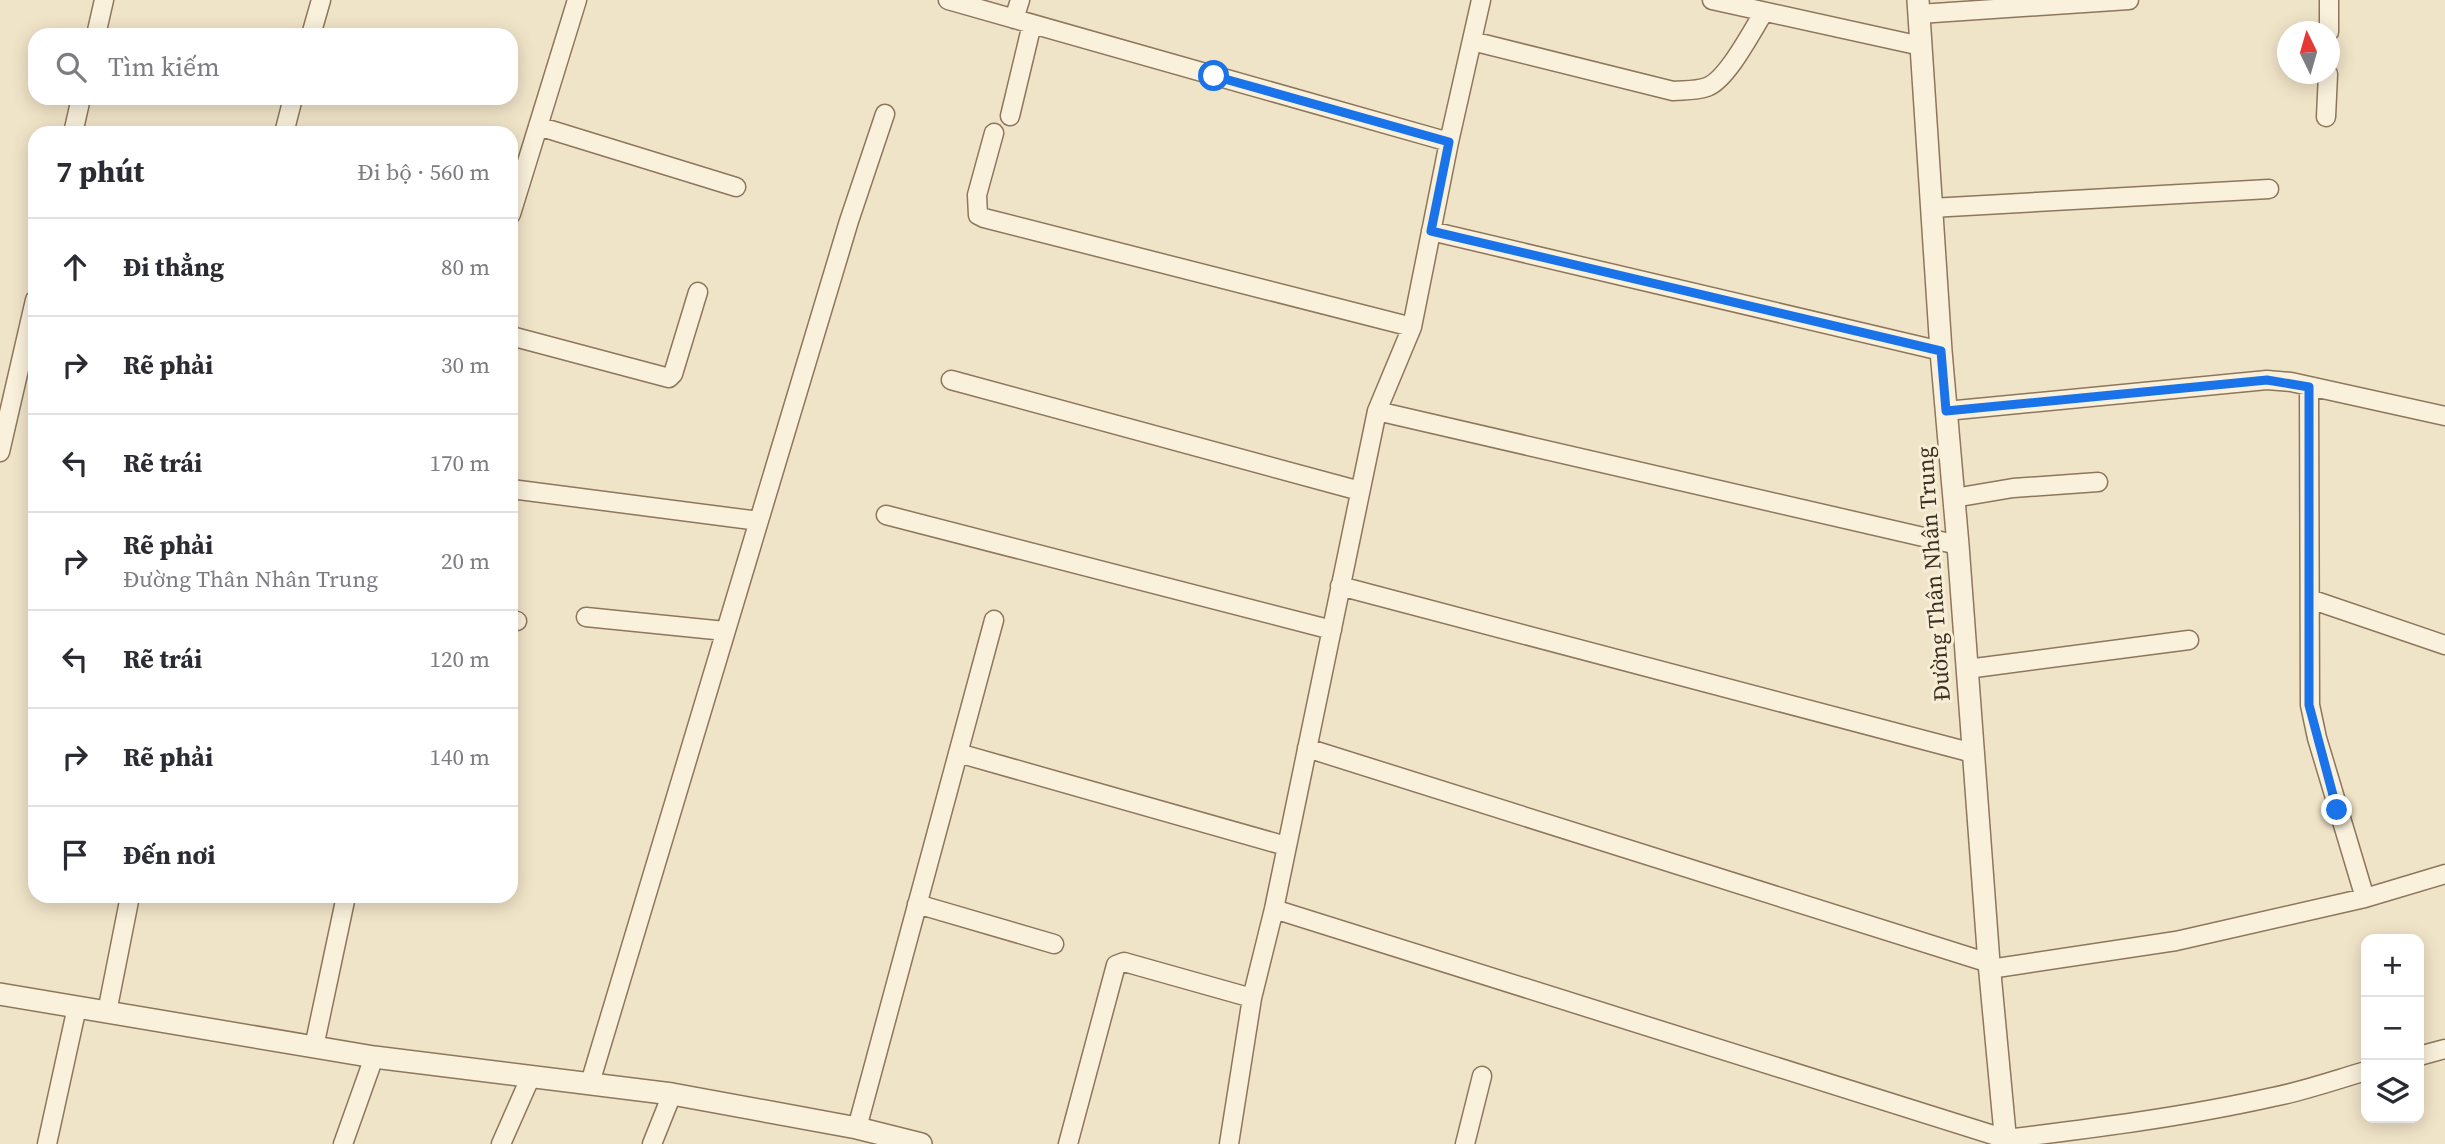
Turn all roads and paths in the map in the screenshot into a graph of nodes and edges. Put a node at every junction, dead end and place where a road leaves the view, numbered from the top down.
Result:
1 (104, 0) edge
2 (321, 0) edge
3 (577, 0) edge
4 (948, 0) edge
5 (1020, 0) edge
6 (1481, 0) edge
7 (1712, 0) edge
8 (2129, 0) edge
9 (2329, 0) edge
10 (1919, 7) edge
11 (1764, 12) junction
12 (1014, 19) junction
13 (2329, 21) edge
14 (1032, 24) junction
15 (98, 28) edge
16 (313, 28) edge
17 (1472, 41) junction
18 (1921, 46) junction
19 (2328, 84) edge
20 (79, 105) edge
21 (291, 105) edge
22 (885, 114) dead end
23 (1010, 116) dead end
24 (2326, 117) dead end
25 (75, 126) edge
26 (286, 126) edge
27 (538, 126) junction
28 (995, 133) dead end
29 (1449, 142) junction
30 (736, 187) dead end
31 (2269, 189) dead end
32 (518, 191) edge
33 (1931, 208) junction
34 (1431, 231) junction
35 (698, 292) dead end
36 (1412, 327) junction
37 (28, 330) edge
38 (518, 337) edge
39 (1941, 351) junction
40 (951, 380) dead end
41 (2309, 387) junction
42 (1377, 411) junction
43 (1946, 411) junction
44 (2445, 416) edge
45 (0, 452) edge
46 (2098, 482) dead end
47 (518, 490) edge
48 (1360, 491) junction
49 (1954, 498) junction
50 (886, 514) dead end
51 (759, 521) junction
52 (1958, 545) junction
53 (1340, 586) junction
54 (2310, 599) junction
55 (586, 617) dead end
56 (994, 620) dead end
57 (1332, 630) junction
58 (725, 631) junction
59 (2189, 640) dead end
60 (2445, 645) edge
61 (1967, 668) junction
62 (1307, 748) junction
63 (958, 753) junction
64 (1973, 753) junction
65 (1286, 846) junction
66 (2445, 874) edge
67 (2364, 898) junction
68 (129, 903) edge
69 (345, 903) edge
70 (917, 904) junction
71 (1274, 909) junction
72 (1054, 944) dead end
73 (1989, 966) junction
74 (0, 994) edge
75 (1252, 998) junction
76 (77, 1007) junction
77 (107, 1012) junction
78 (314, 1046) junction
79 (2445, 1049) edge
80 (2424, 1055) edge
81 (374, 1057) junction
82 (2361, 1072) edge
83 (531, 1076) junction
84 (1482, 1076) dead end
85 (590, 1083) junction
86 (672, 1094) junction
87 (865, 1134) edge
88 (2006, 1141) edge
89 (47, 1144) edge
90 (343, 1144) edge
91 (501, 1144) edge
92 (652, 1144) edge
93 (921, 1144) edge
94 (1068, 1144) edge
95 (1228, 1144) edge
96 (1465, 1144) edge

1 - 15 street
2 - 16 street
3 - 27 street
4 - 12 street
5 - 12 street
6 - 17 street
7 - 11 street
8 - 10 street
9 - 13 street
10 - 18 street, Đường Thân Nhân Trung
11 - 17 street
11 - 18 street
12 - 14 street
14 - 23 street
14 - 29 street
17 - 29 street
18 - 33 street, Đường Thân Nhân Trung
19 - 24 street
20 - 25 street
21 - 26 street
22 - 51 street
27 - 30 street
27 - 32 street
28 - 36 street
29 - 34 street
31 - 33 street
33 - 39 street, Đường Thân Nhân Trung
34 - 36 street
34 - 39 street
35 - 38 street
36 - 42 street
37 - 45 street
39 - 43 street, Đường Thân Nhân Trung
40 - 48 street
41 - 43 street
41 - 44 street
41 - 54 street
42 - 48 street
42 - 52 street
43 - 49 street, Đường Thân Nhân Trung
46 - 49 street
47 - 51 street
48 - 53 street
49 - 52 street, Đường Thân Nhân Trung
50 - 57 street
51 - 58 street
52 - 61 street, Đường Thân Nhân Trung
53 - 57 street
53 - 64 street
54 - 60 street
54 - 67 street
55 - 58 street
56 - 63 street
57 - 62 street
58 - 85 street
59 - 61 street
61 - 64 street, Đường Thân Nhân Trung
62 - 65 street
62 - 73 street
63 - 65 street
63 - 70 street
64 - 73 street, Đường Thân Nhân Trung
65 - 71 street
66 - 67 street
67 - 73 street
68 - 77 street
69 - 78 street
70 - 72 street
70 - 87 street
71 - 75 street
71 - 88 street
73 - 88 street, Đường Thân Nhân Trung
74 - 76 street
75 - 94 street
75 - 95 street
76 - 77 street
76 - 89 street
77 - 78 street
78 - 81 street
79 - 80 street
81 - 83 street
81 - 90 street
82 - 88 street
83 - 85 street
83 - 91 street
84 - 96 street
85 - 86 street
86 - 87 street
86 - 92 street
87 - 93 street

